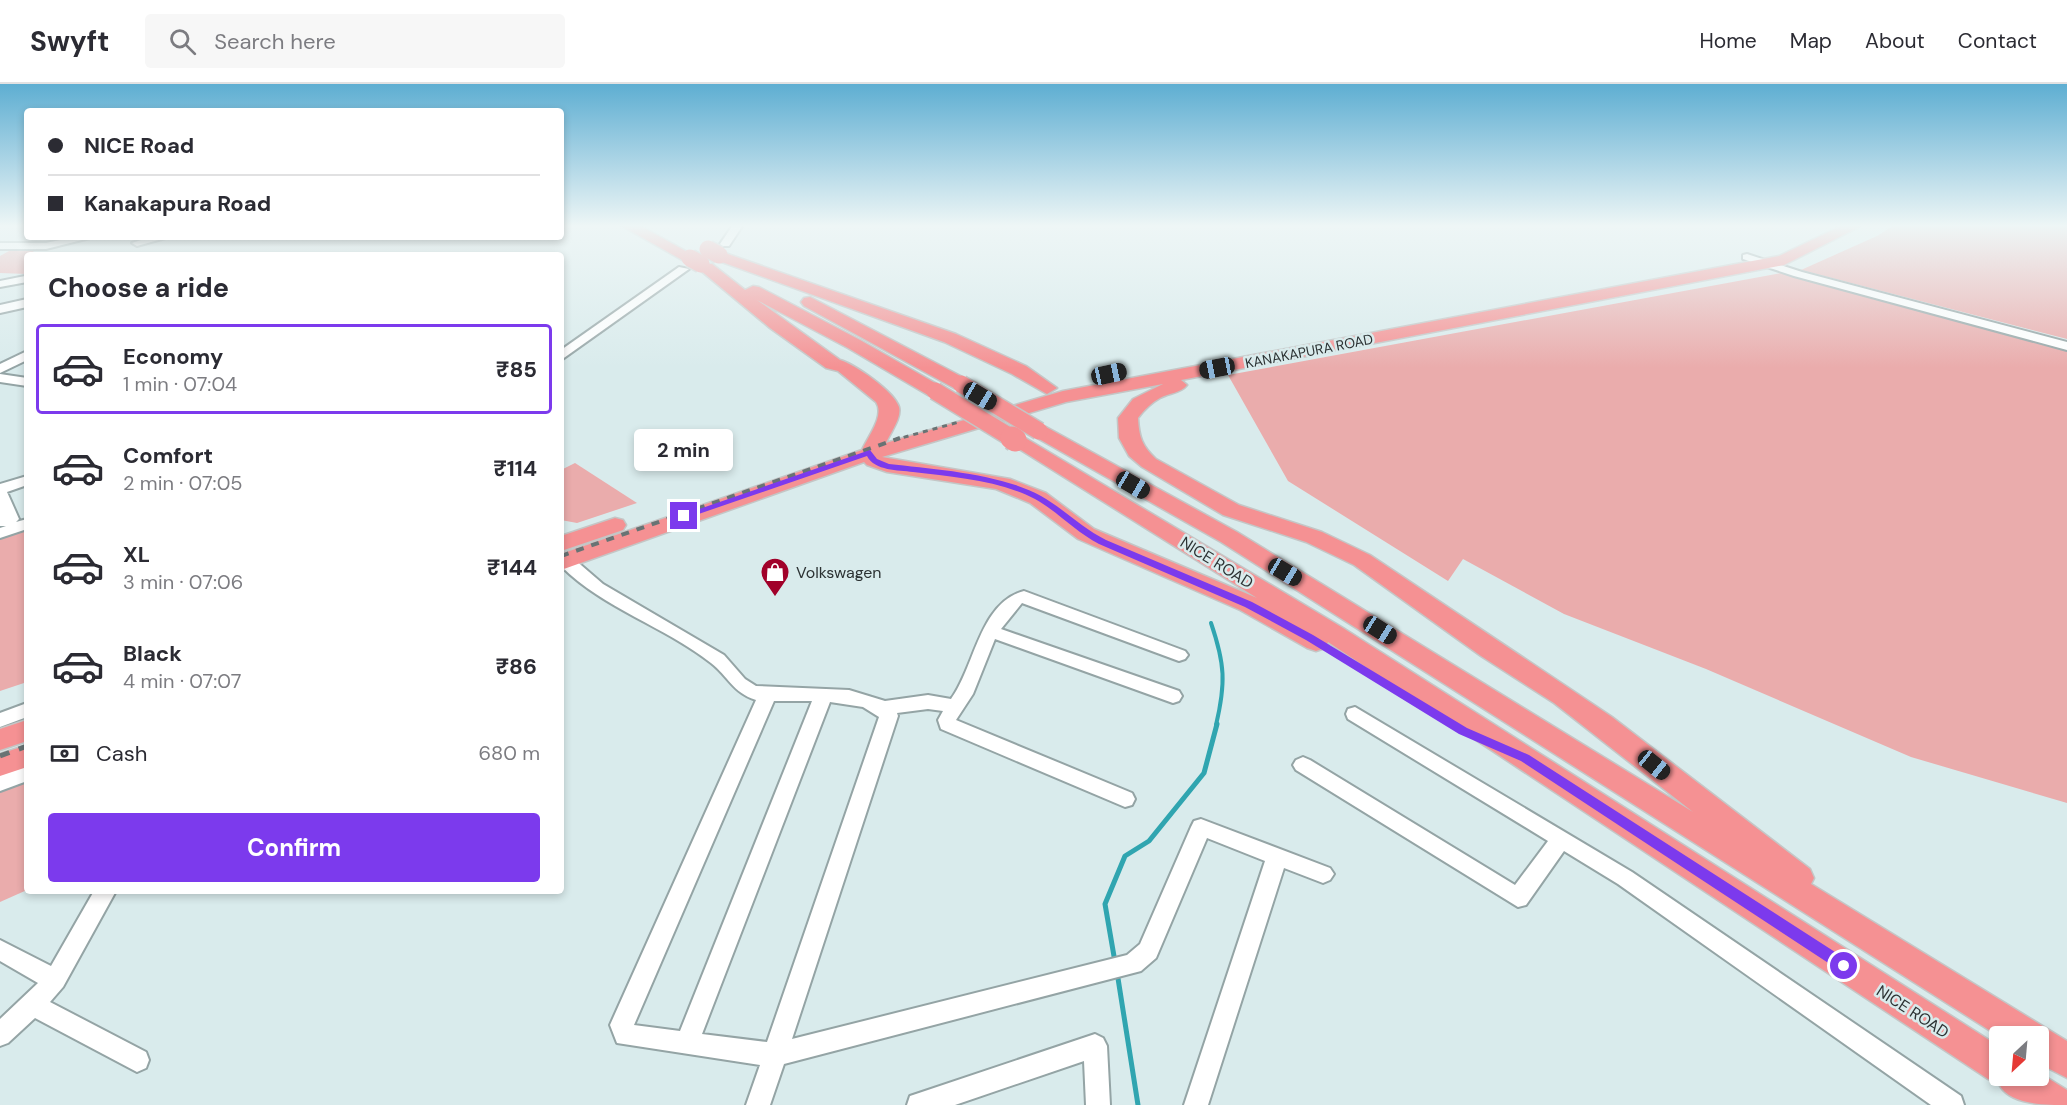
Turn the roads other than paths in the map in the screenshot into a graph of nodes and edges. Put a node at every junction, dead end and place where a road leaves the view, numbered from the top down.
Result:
1 (680, 273) edge
2 (719, 273) edge
3 (732, 273) edge
4 (737, 273) edge
5 (752, 273) edge
6 (1668, 273) edge
7 (1716, 273) edge
8 (1797, 273) edge
9 (24, 279) edge
10 (0, 284) edge
11 (24, 304) edge
12 (0, 309) edge
13 (2067, 346) edge
14 (1276, 350) junction
15 (564, 354) edge
16 (24, 357) edge
17 (0, 369) edge
18 (1174, 376) junction
19 (0, 378) edge
20 (24, 382) edge
21 (1047, 388) junction
22 (1027, 436) junction
23 (865, 449) junction
24 (24, 481) edge
25 (0, 491) edge
26 (0, 518) edge
27 (24, 525) edge
28 (0, 532) edge
29 (564, 555) edge
30 (564, 555) edge
31 (564, 559) edge
32 (990, 631) junction
33 (1179, 655) dead end
34 (767, 695) junction
35 (823, 696) junction
36 (1173, 696) dead end
37 (955, 706) junction
38 (885, 708) junction
39 (24, 711) edge
40 (1355, 714) dead end
41 (0, 720) edge
42 (24, 731) edge
43 (0, 740) edge
44 (24, 757) edge
45 (1525, 758) junction
46 (0, 765) edge
47 (1303, 765) dead end
48 (24, 774) edge
49 (0, 783) edge
50 (1125, 799) dead end
51 (1562, 840) junction
52 (1277, 856) junction
53 (1323, 874) dead end
54 (103, 894) edge
55 (1853, 928) junction
56 (0, 950) edge
57 (55, 980) junction
58 (33, 1005) junction
59 (2012, 1026) edge
60 (0, 1035) edge
61 (687, 1043) junction
62 (775, 1055) junction
63 (137, 1060) dead end
64 (1989, 1060) edge
65 (2029, 1086) edge
66 (758, 1105) edge
67 (919, 1105) edge
68 (1098, 1105) edge
69 (1196, 1105) edge
70 (1952, 1105) edge
71 (2058, 1105) edge

1 - 15 street
2 - 23 highway
3 - 22 highway, NICE ROAD, bridge
4 - 22 highway, NICE ROAD, bridge
5 - 21 highway
6 - 14 highway, KANAKAPURA ROAD
7 - 14 highway, KANAKAPURA ROAD
8 - 13 street
9 - 10 street
11 - 12 street
14 - 18 highway, KANAKAPURA ROAD
14 - 21 highway, KANAKAPURA ROAD
16 - 17 street
18 - 23 highway, KANAKAPURA ROAD
18 - 55 highway
19 - 20 street
21 - 23 highway, KANAKAPURA ROAD
22 - 45 highway, NICE ROAD
22 - 55 highway, NICE ROAD
23 - 29 highway, KANAKAPURA ROAD
23 - 30 highway, KANAKAPURA ROAD
23 - 45 highway
24 - 25 street
25 - 26 street
27 - 28 street
31 - 34 street
32 - 33 street
32 - 36 street
32 - 37 street
34 - 35 street
34 - 61 street
35 - 38 street
35 - 61 street
37 - 38 street
37 - 50 street
38 - 62 street
39 - 41 street
40 - 51 street
42 - 43 highway
44 - 46 highway
45 - 64 highway, NICE ROAD
47 - 51 street
48 - 49 street
51 - 70 street
52 - 53 street
52 - 62 street
52 - 69 street
54 - 57 street
55 - 59 highway, NICE ROAD
56 - 57 street
57 - 58 street
58 - 60 street
58 - 63 street
61 - 62 street
62 - 66 street
65 - 71 highway
67 - 68 street

